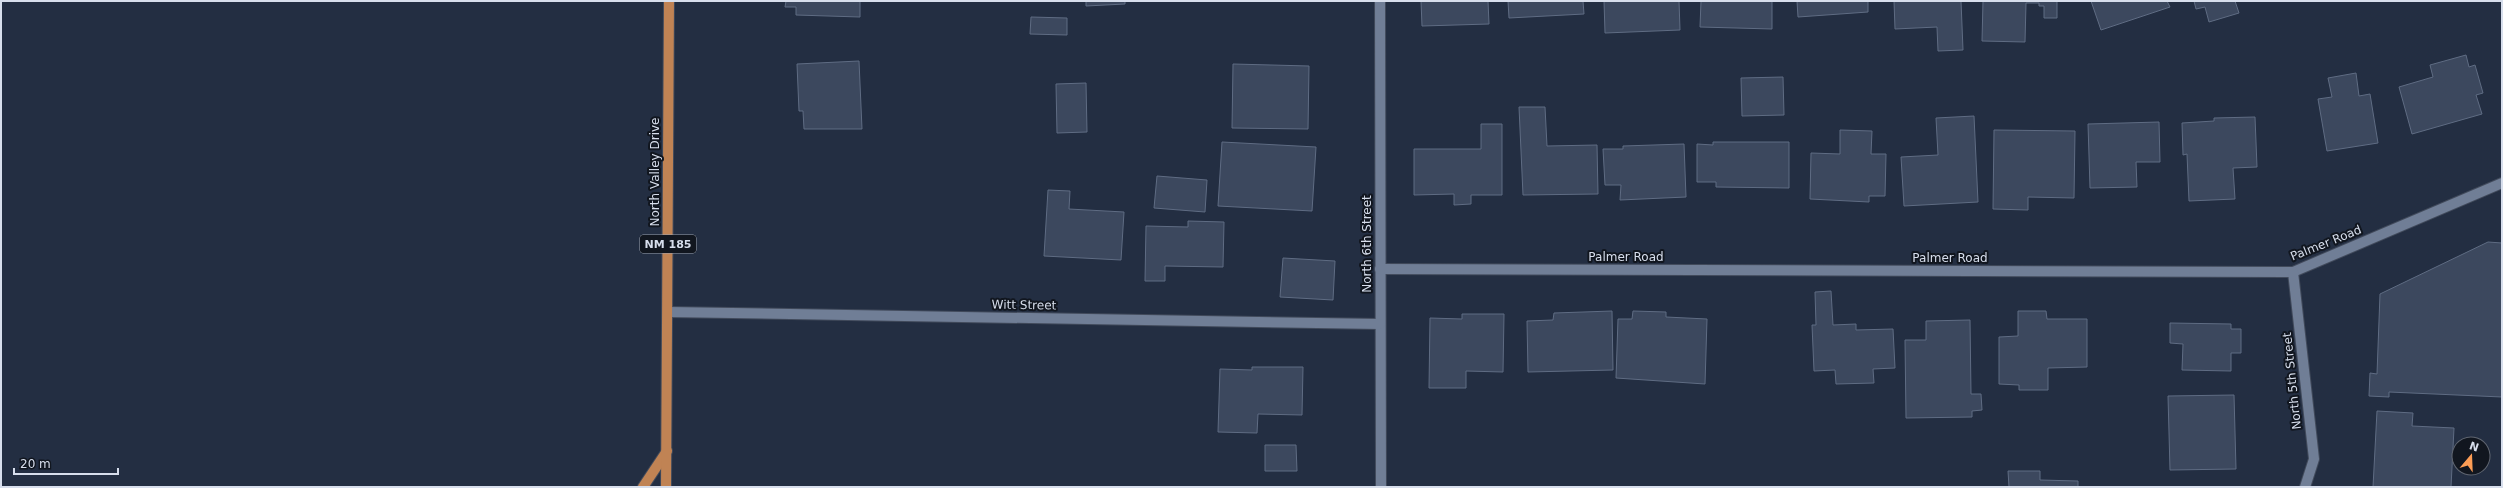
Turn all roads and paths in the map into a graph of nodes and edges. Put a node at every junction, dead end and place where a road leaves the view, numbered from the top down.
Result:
1 (669, 1) edge
2 (1380, 1) edge
3 (2502, 183) edge
4 (1380, 269) junction
5 (2292, 272) junction
6 (668, 312) junction
7 (1380, 324) junction
8 (667, 451) junction
9 (644, 487) edge
10 (666, 487) edge
11 (1381, 487) edge
12 (2305, 487) edge

1 - 6 main road, North Valley Drive / NM 185
2 - 4 street, North 6th Street
3 - 5 street, Palmer Road
4 - 5 street, Palmer Road
4 - 7 street, North 6th Street
5 - 12 street, North 5th Street
6 - 7 street, Witt Street
6 - 8 main road, North Valley Drive / NM 185
7 - 11 street, North 6th Street
8 - 9 main road
8 - 10 main road, North Valley Drive / NM 185

